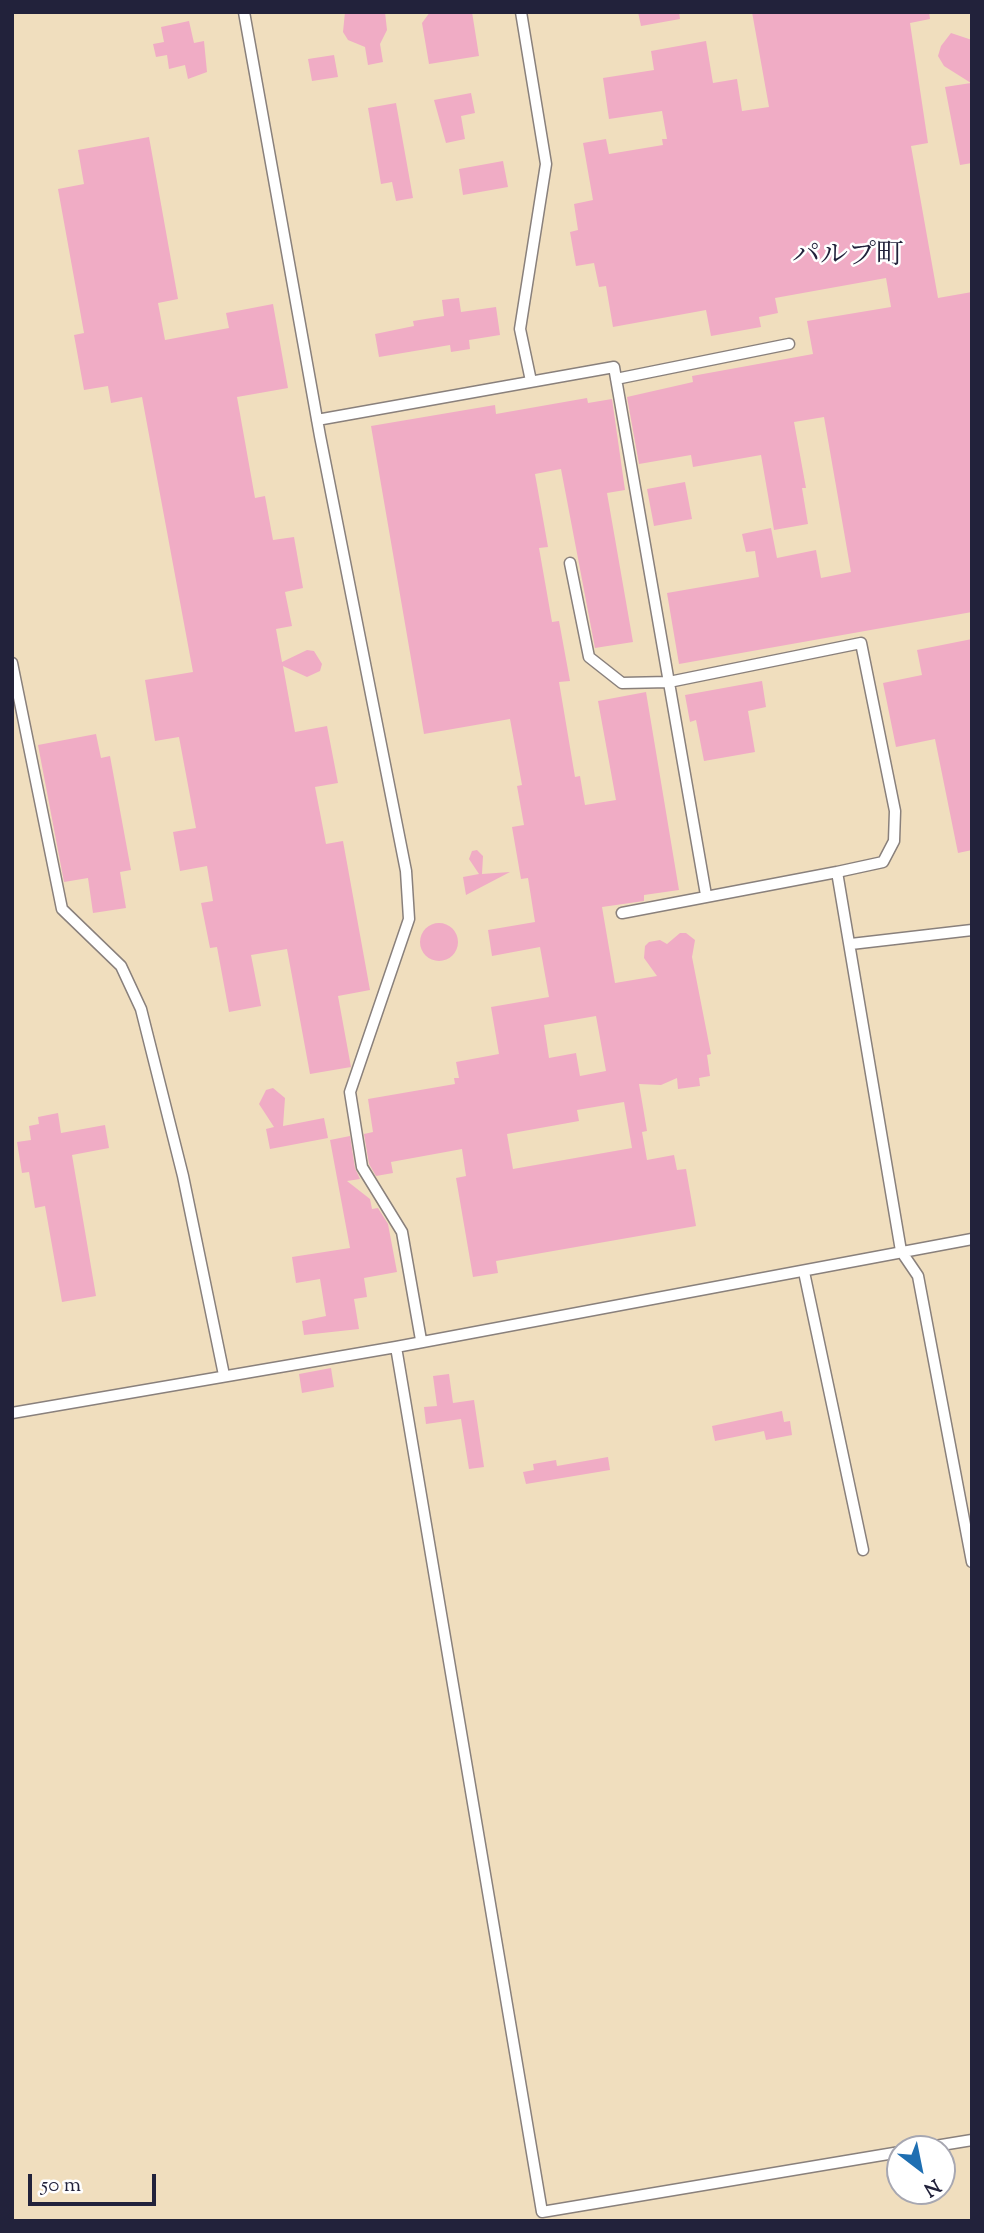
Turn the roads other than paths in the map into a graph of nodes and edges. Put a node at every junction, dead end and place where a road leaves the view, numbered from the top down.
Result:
1 (244, 12) edge
2 (522, 12) edge
3 (789, 344) dead end
4 (616, 379) junction
5 (531, 381) junction
6 (317, 420) junction
7 (570, 563) dead end
8 (12, 663) edge
9 (669, 682) junction
10 (837, 872) junction
11 (706, 895) junction
12 (621, 913) dead end
13 (972, 930) edge
14 (851, 944) junction
15 (972, 1239) edge
16 (901, 1251) junction
17 (804, 1272) junction
18 (421, 1340) junction
19 (396, 1346) junction
20 (224, 1376) junction
21 (12, 1413) edge
22 (863, 1550) dead end
23 (972, 1562) edge
24 (886, 2154) edge

1 - 6 lane
2 - 5 lane
3 - 4 lane
4 - 5 lane
4 - 9 lane
5 - 6 lane
6 - 18 lane
7 - 9 lane
8 - 20 lane
9 - 10 lane
9 - 11 lane
10 - 11 lane
10 - 14 lane
11 - 12 lane
13 - 14 lane
14 - 16 lane
15 - 16 lane
16 - 17 lane
16 - 23 lane
17 - 18 lane
17 - 22 lane
18 - 19 lane
19 - 20 lane
19 - 24 lane
20 - 21 lane

